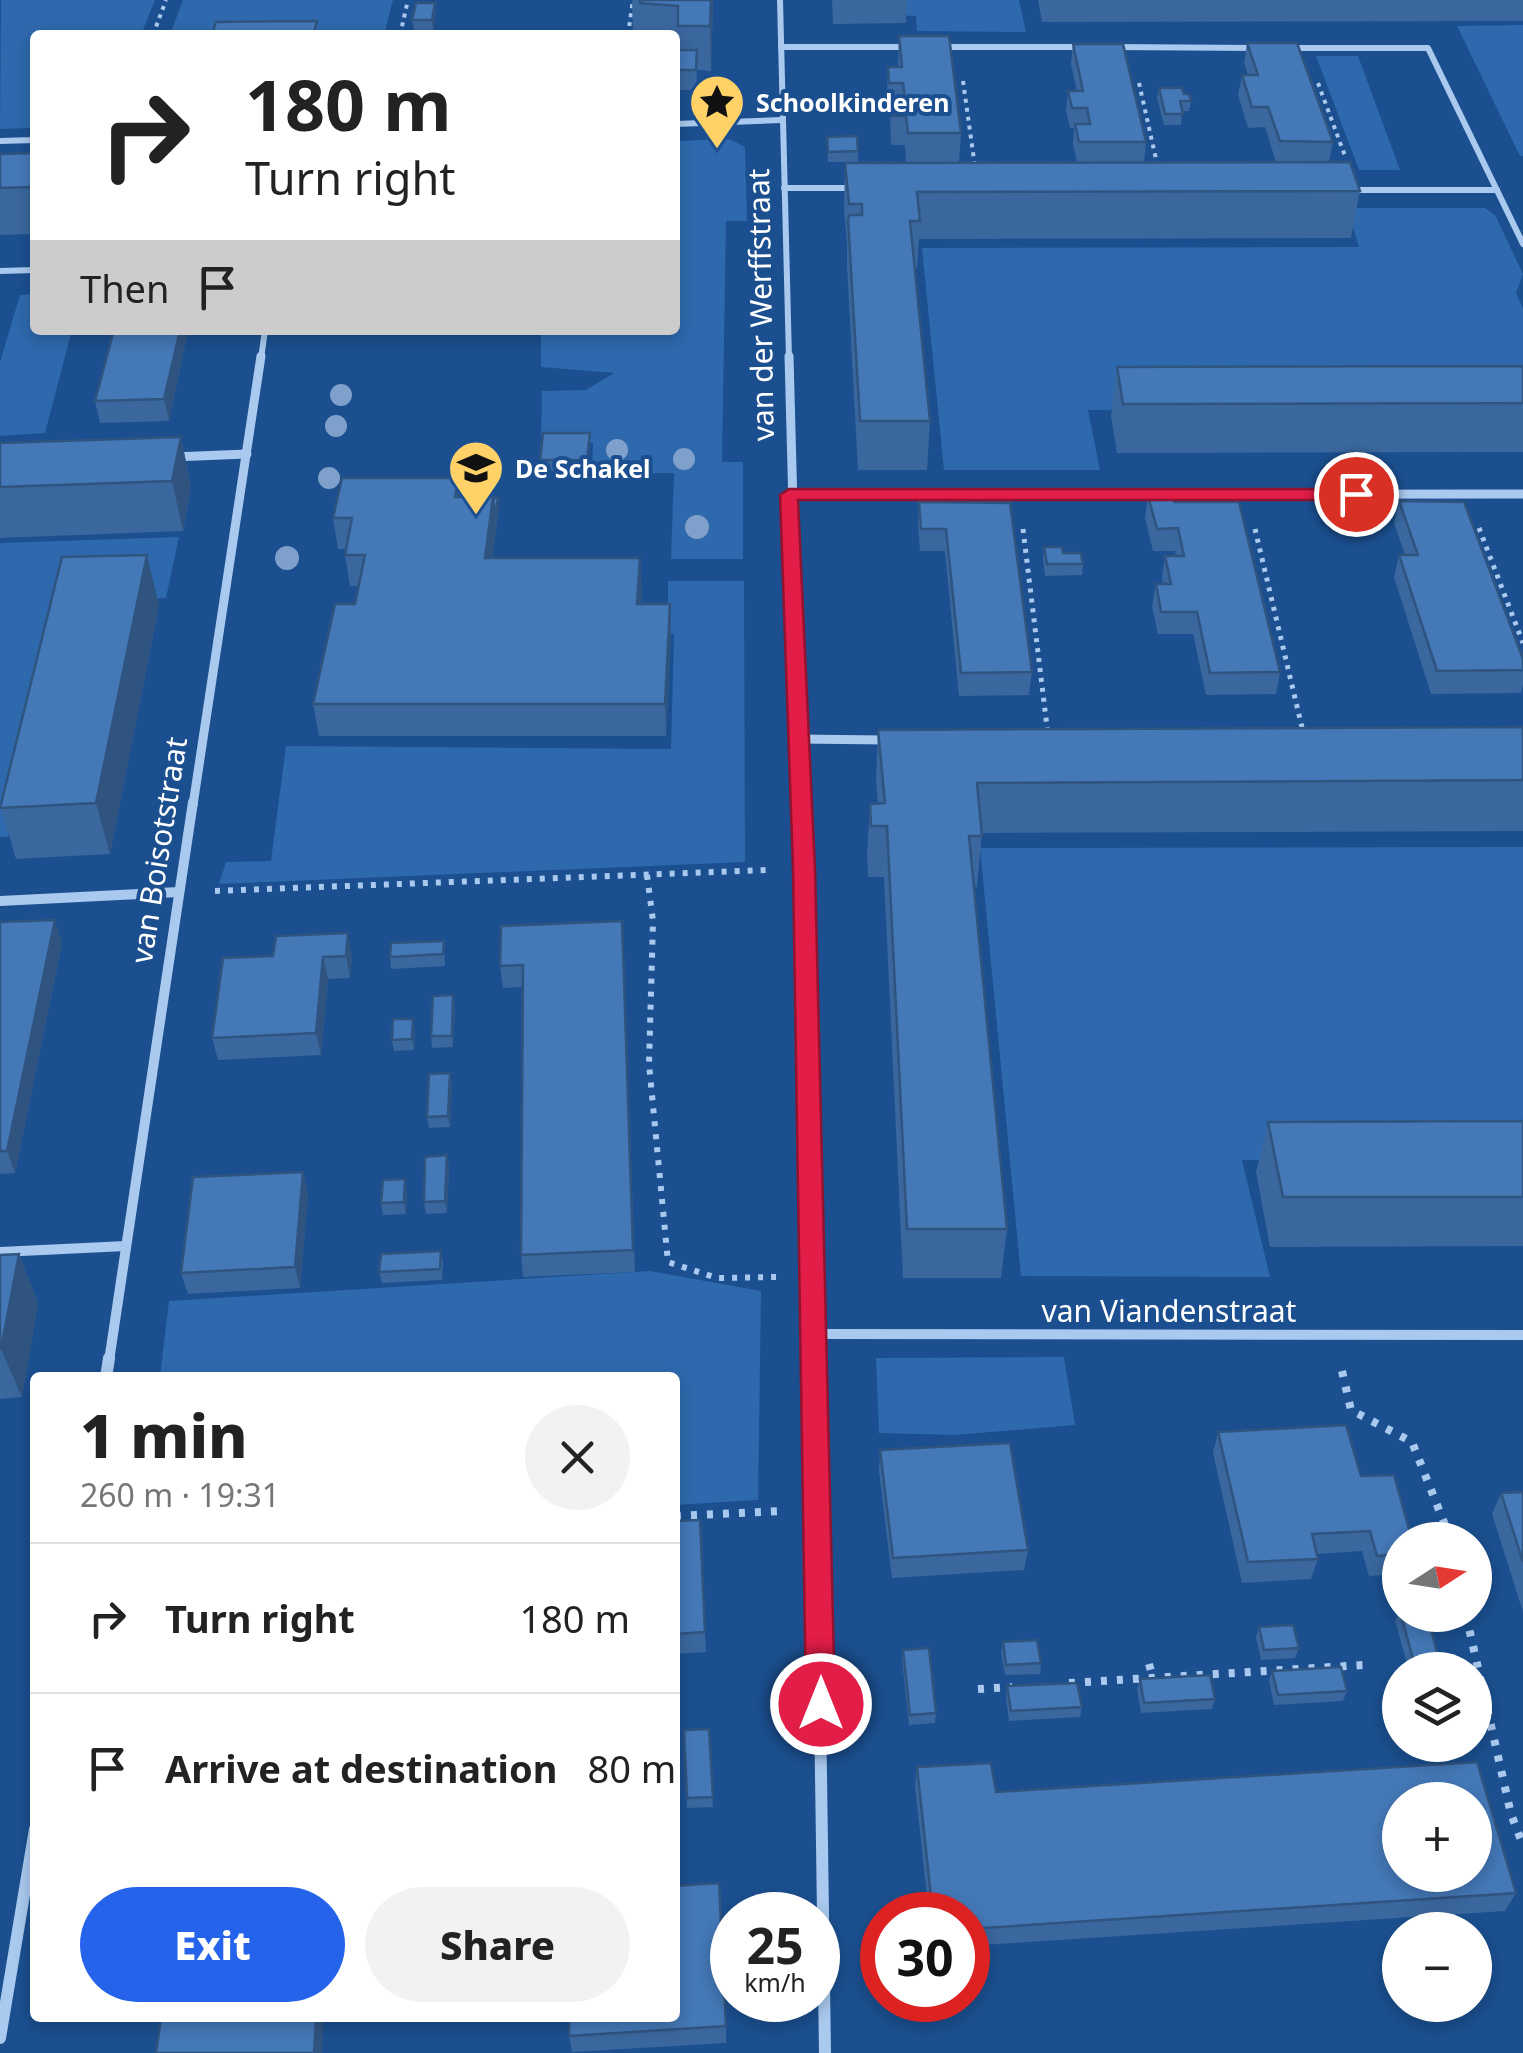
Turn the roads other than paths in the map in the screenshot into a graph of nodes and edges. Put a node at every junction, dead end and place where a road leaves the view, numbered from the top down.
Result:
1 (780, 0) edge
2 (781, 46) junction
3 (781, 120) junction
4 (680, 124) edge
5 (30, 140) edge
6 (0, 141) edge
7 (784, 188) junction
8 (861, 188) edge
9 (1338, 190) edge
10 (1498, 190) junction
11 (1523, 244) edge
12 (30, 270) edge
13 (0, 271) edge
14 (264, 335) edge
15 (247, 454) junction
16 (152, 458) edge
17 (1523, 494) edge
18 (789, 495) junction
19 (796, 739) junction
20 (894, 740) edge
21 (179, 892) junction
22 (0, 901) edge
23 (126, 1246) junction
24 (0, 1252) edge
25 (814, 1334) junction
26 (1523, 1334) edge
27 (107, 1372) edge
28 (30, 1859) edge
29 (0, 2038) edge
30 (825, 2053) edge

1 - 2 street, van der Werffstraat
2 - 3 street, van der Werffstraat
2 - 10 street
3 - 4 street
3 - 7 street, van der Werffstraat
5 - 6 street
7 - 8 street
7 - 18 street, van der Werffstraat
9 - 10 street
10 - 11 street
12 - 13 street
14 - 15 street, van Boisotstraat
15 - 16 street
15 - 21 street, van Boisotstraat
17 - 18 street
18 - 19 street, van der Werffstraat
19 - 20 street
19 - 25 street, van der Werffstraat
21 - 22 street
21 - 23 street, van Boisotstraat
23 - 24 street
23 - 27 street, van Boisotstraat
25 - 26 street, van Viandenstraat
25 - 30 street, van der Werffstraat
28 - 29 street

